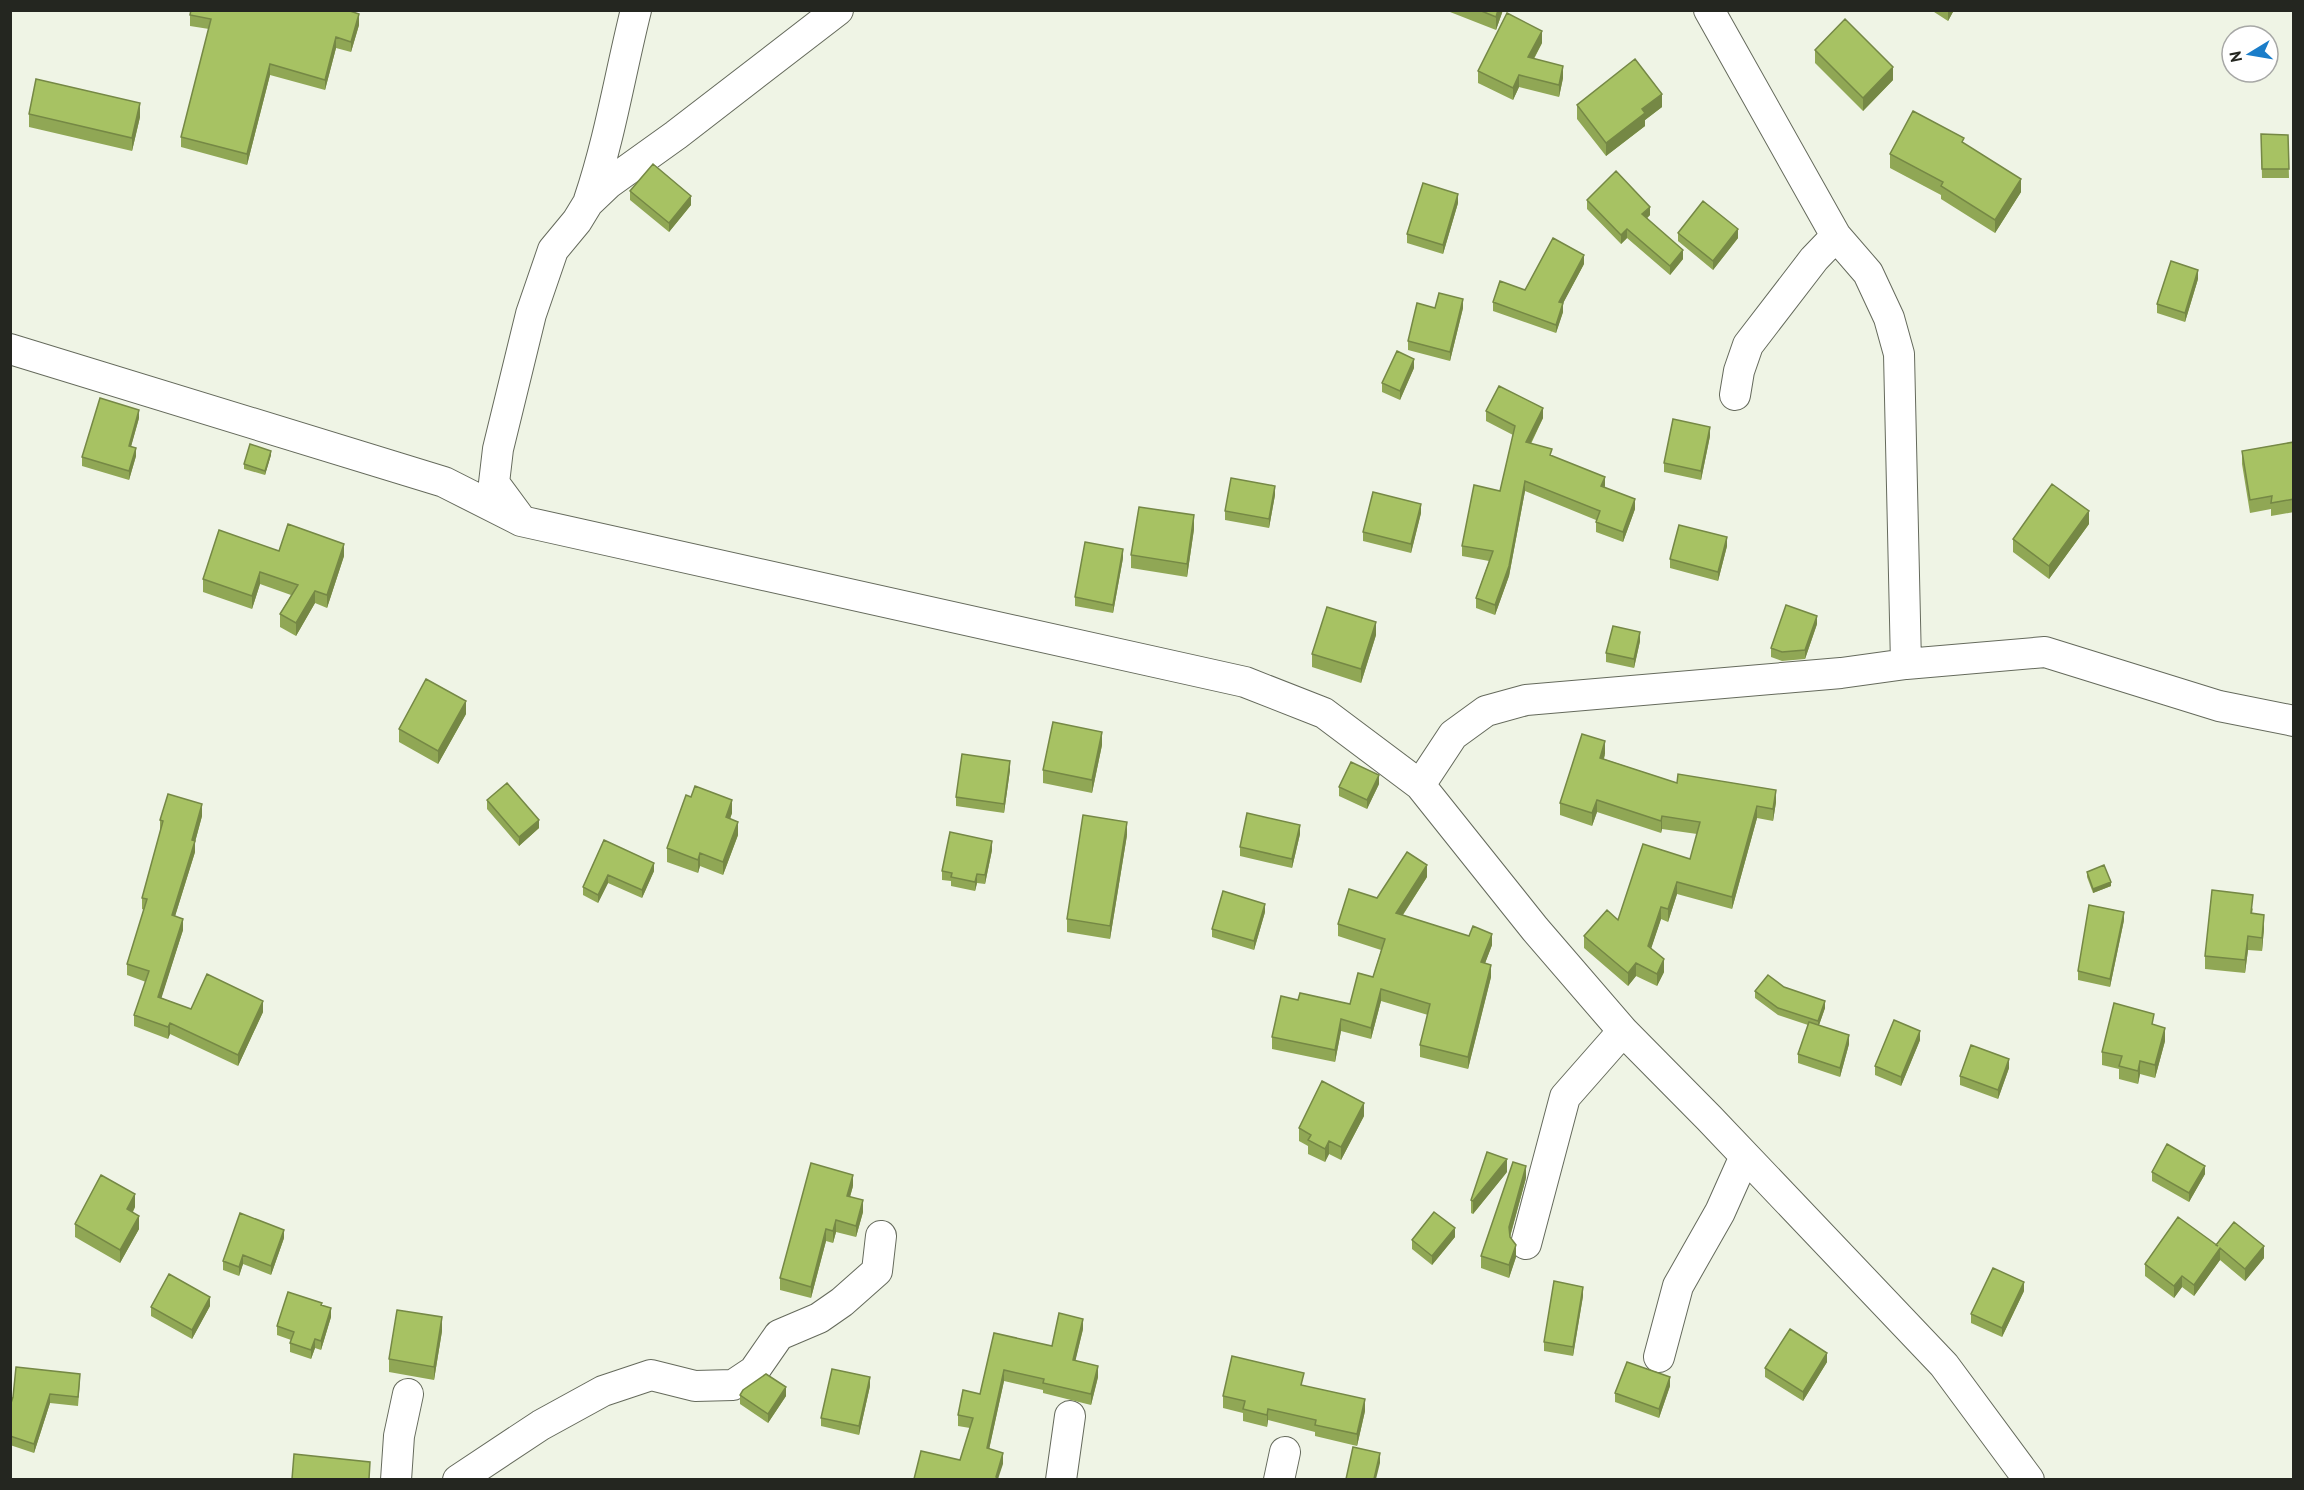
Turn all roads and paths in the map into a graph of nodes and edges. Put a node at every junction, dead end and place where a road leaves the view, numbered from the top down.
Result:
1 (636, 10) edge
2 (838, 10) edge
3 (1709, 10) edge
4 (588, 203) junction
5 (1836, 236) junction
6 (10, 349) edge
7 (1735, 395) dead end
8 (498, 448) junction
9 (444, 482) junction
10 (521, 521) junction
11 (1906, 664) junction
12 (2294, 721) edge
13 (1420, 785) junction
14 (1623, 1031) junction
15 (1745, 1156) junction
16 (881, 1236) dead end
17 (1526, 1244) dead end
18 (1659, 1358) dead end
19 (408, 1394) dead end
20 (1070, 1416) dead end
21 (396, 1479) edge
22 (458, 1479) edge
23 (1061, 1479) edge
24 (2029, 1479) edge

1 - 4 street
2 - 4 street
3 - 5 street
4 - 8 street
5 - 7 street
5 - 11 street
6 - 9 street
8 - 9 street
8 - 10 street
9 - 10 street
10 - 13 street
11 - 12 street
11 - 13 street
13 - 14 street
14 - 15 street
14 - 17 street
15 - 18 street
15 - 24 street
16 - 22 street
19 - 21 street
20 - 23 street

